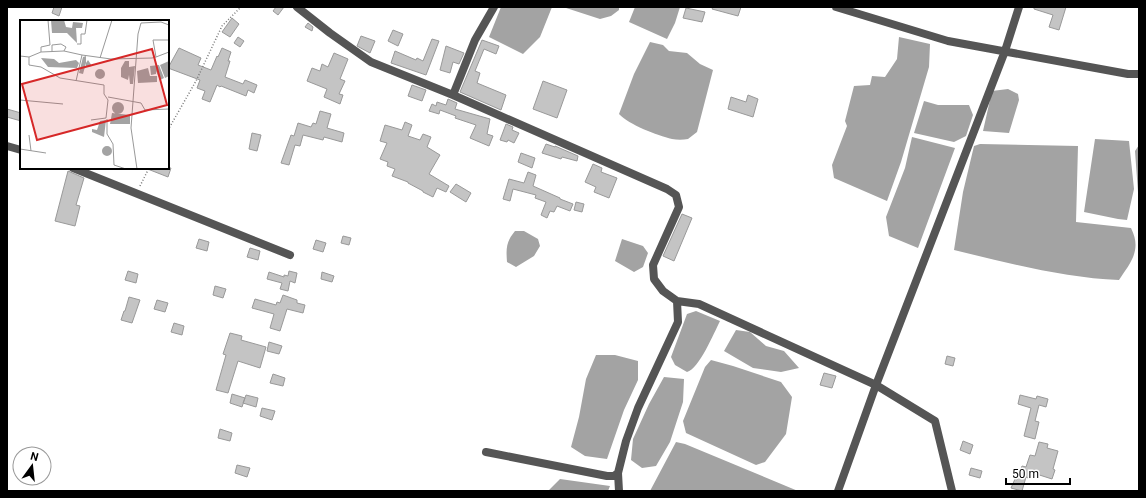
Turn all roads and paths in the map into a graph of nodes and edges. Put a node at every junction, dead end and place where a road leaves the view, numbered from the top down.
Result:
1 (241, 7) edge
2 (297, 7) edge
3 (494, 7) edge
4 (836, 7) edge
5 (1019, 7) edge
6 (1005, 51) junction
7 (1139, 74) edge
8 (453, 95) junction
9 (169, 128) edge
10 (7, 146) edge
11 (20, 150) edge
12 (75, 169) edge
13 (148, 169) edge
14 (136, 194) junction
15 (290, 255) dead end
16 (677, 302) junction
17 (876, 385) junction
18 (486, 452) dead end
19 (618, 473) junction
20 (619, 491) edge
21 (838, 491) edge
22 (952, 491) edge

1 - 9 path
2 - 8 street
3 - 8 street
4 - 6 street
5 - 6 street
6 - 7 street
6 - 17 street
8 - 16 street
10 - 11 street
12 - 14 street
13 - 14 path
14 - 15 street
16 - 17 street
16 - 19 street
17 - 21 street
17 - 22 street
18 - 19 street
19 - 20 street

